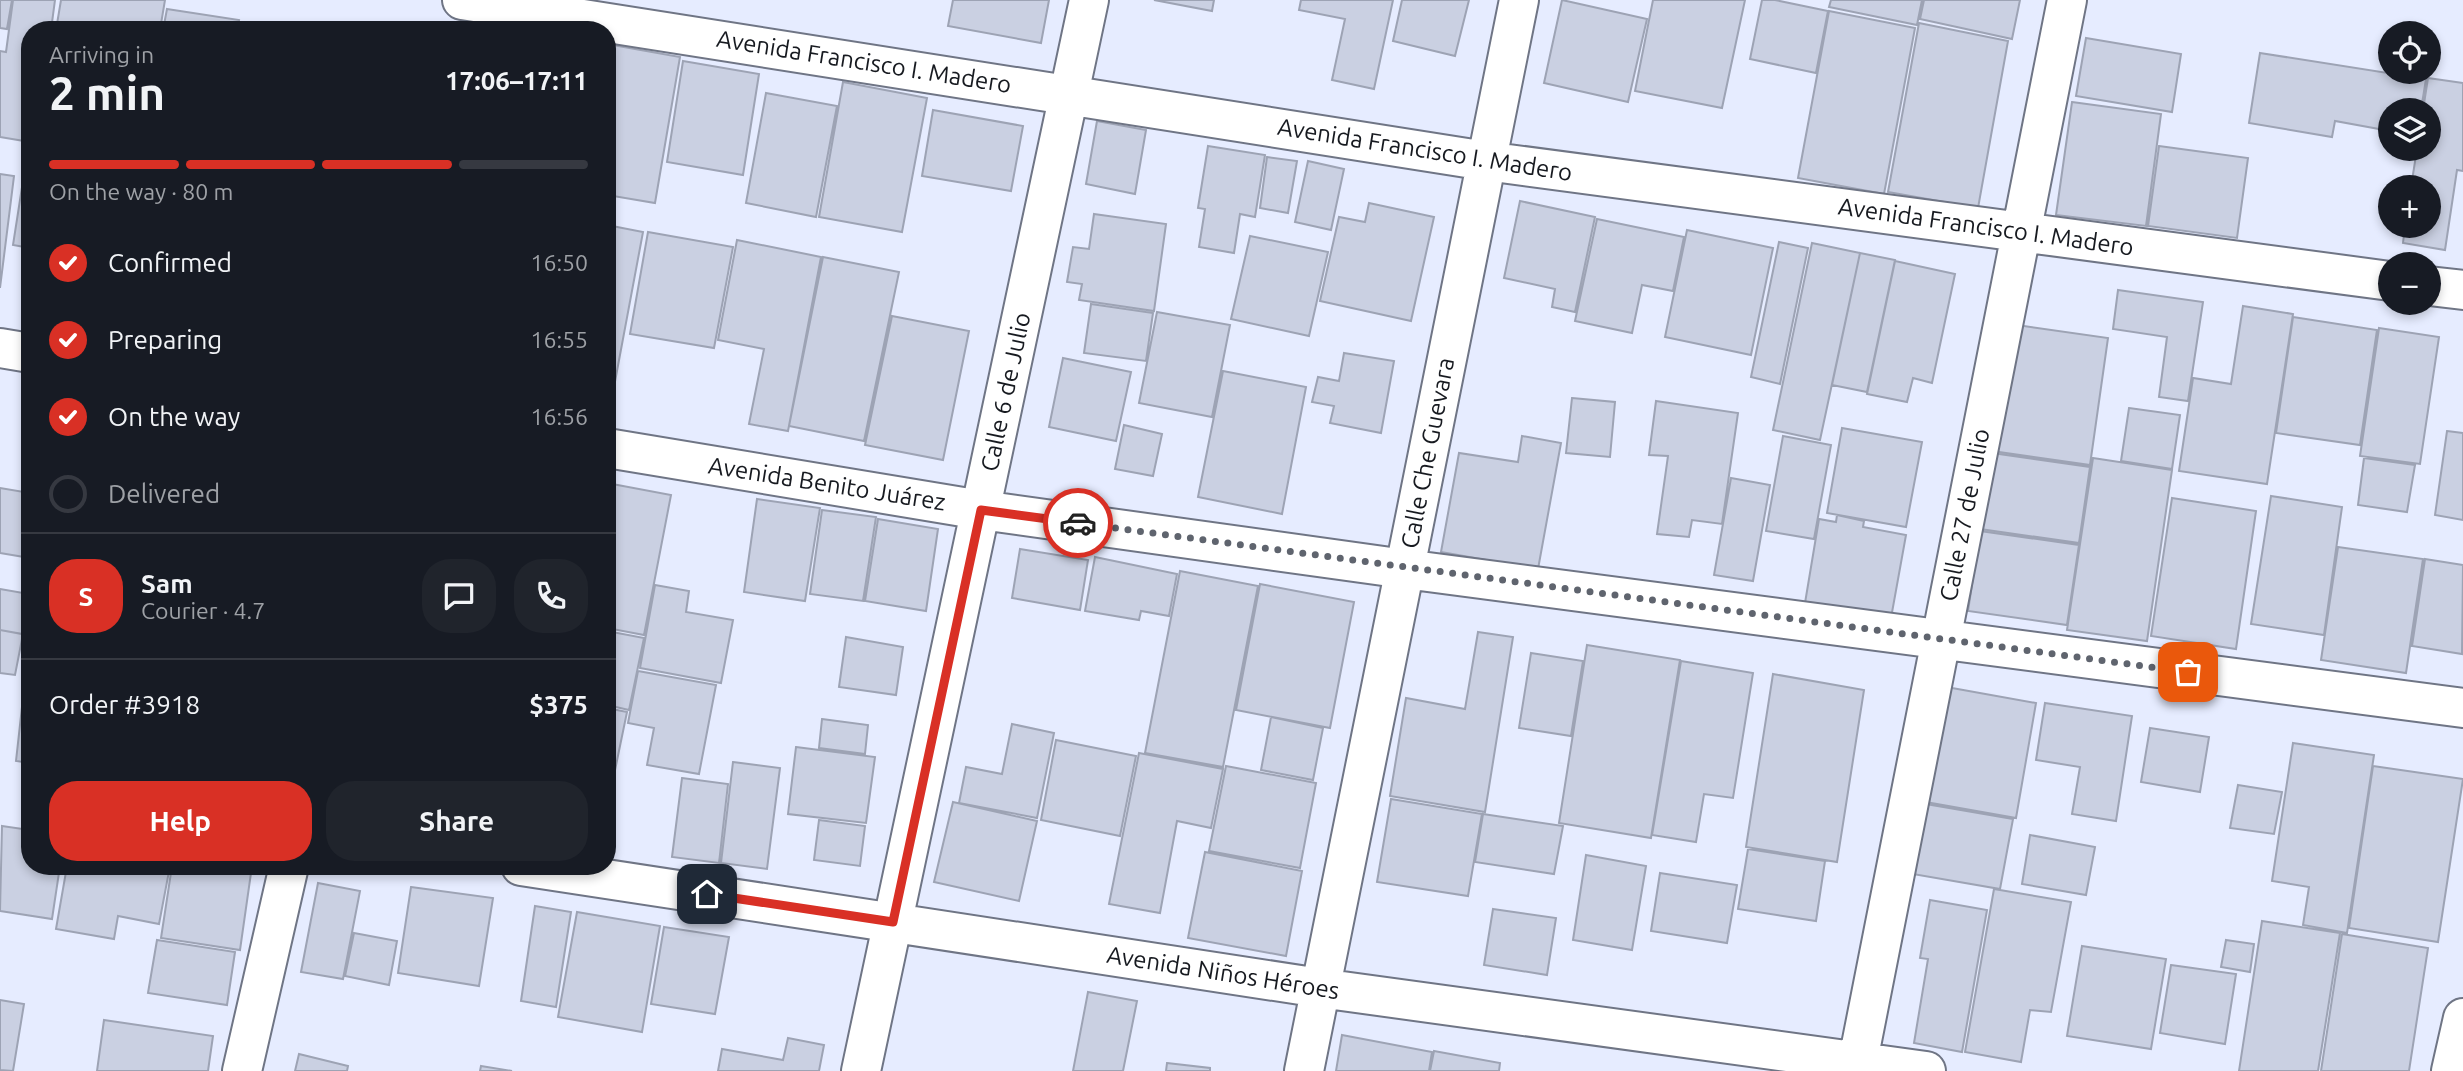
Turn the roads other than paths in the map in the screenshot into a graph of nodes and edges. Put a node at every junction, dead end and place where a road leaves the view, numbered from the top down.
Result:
1 (461, 0) edge
2 (1090, 0) edge
3 (1519, 0) edge
4 (2067, 0) edge
5 (595, 21) edge
6 (616, 24) edge
7 (1069, 95) junction
8 (1486, 161) junction
9 (2021, 232) junction
10 (2378, 279) edge
11 (2441, 287) edge
12 (2463, 290) edge
13 (0, 348) edge
14 (21, 352) edge
15 (616, 449) edge
16 (981, 510) junction
17 (1405, 569) junction
18 (1940, 639) junction
19 (2463, 708) edge
20 (287, 875) edge
21 (581, 875) edge
22 (893, 922) junction
23 (1320, 988) junction
24 (2463, 1018) edge
25 (1857, 1066) edge
26 (242, 1071) edge
27 (861, 1071) edge
28 (1304, 1071) edge
29 (1926, 1071) edge
30 (2451, 1071) edge

1 - 5 street, Avenida Francisco I. Madero
2 - 7 street, Calle 6 de Julio
3 - 8 street, Calle Che Guevara
4 - 9 street, Calle 27 de Julio
6 - 7 street, Avenida Francisco I. Madero
7 - 8 street, Avenida Francisco I. Madero
7 - 16 street, Calle 6 de Julio
8 - 9 street, Avenida Francisco I. Madero
8 - 17 street, Calle Che Guevara
9 - 10 street, Avenida Francisco I. Madero
9 - 18 street, Calle 27 de Julio
11 - 12 street
13 - 14 street
15 - 16 street, Avenida Benito Juárez
16 - 17 street, Avenida Benito Juárez
16 - 22 street, Calle 6 de Julio
17 - 18 street, Avenida Benito Juárez
17 - 23 street, Calle Che Guevara
18 - 19 street, Avenida Benito Juárez
18 - 25 street, Calle 27 de Julio
20 - 26 street
21 - 22 street, Avenida Niños Héroes
22 - 23 street, Avenida Niños Héroes
22 - 27 street, Calle 6 de Julio
23 - 25 street, Avenida Niños Héroes
23 - 28 street, Calle Che Guevara
24 - 30 street
25 - 29 street, Avenida Niños Héroes

